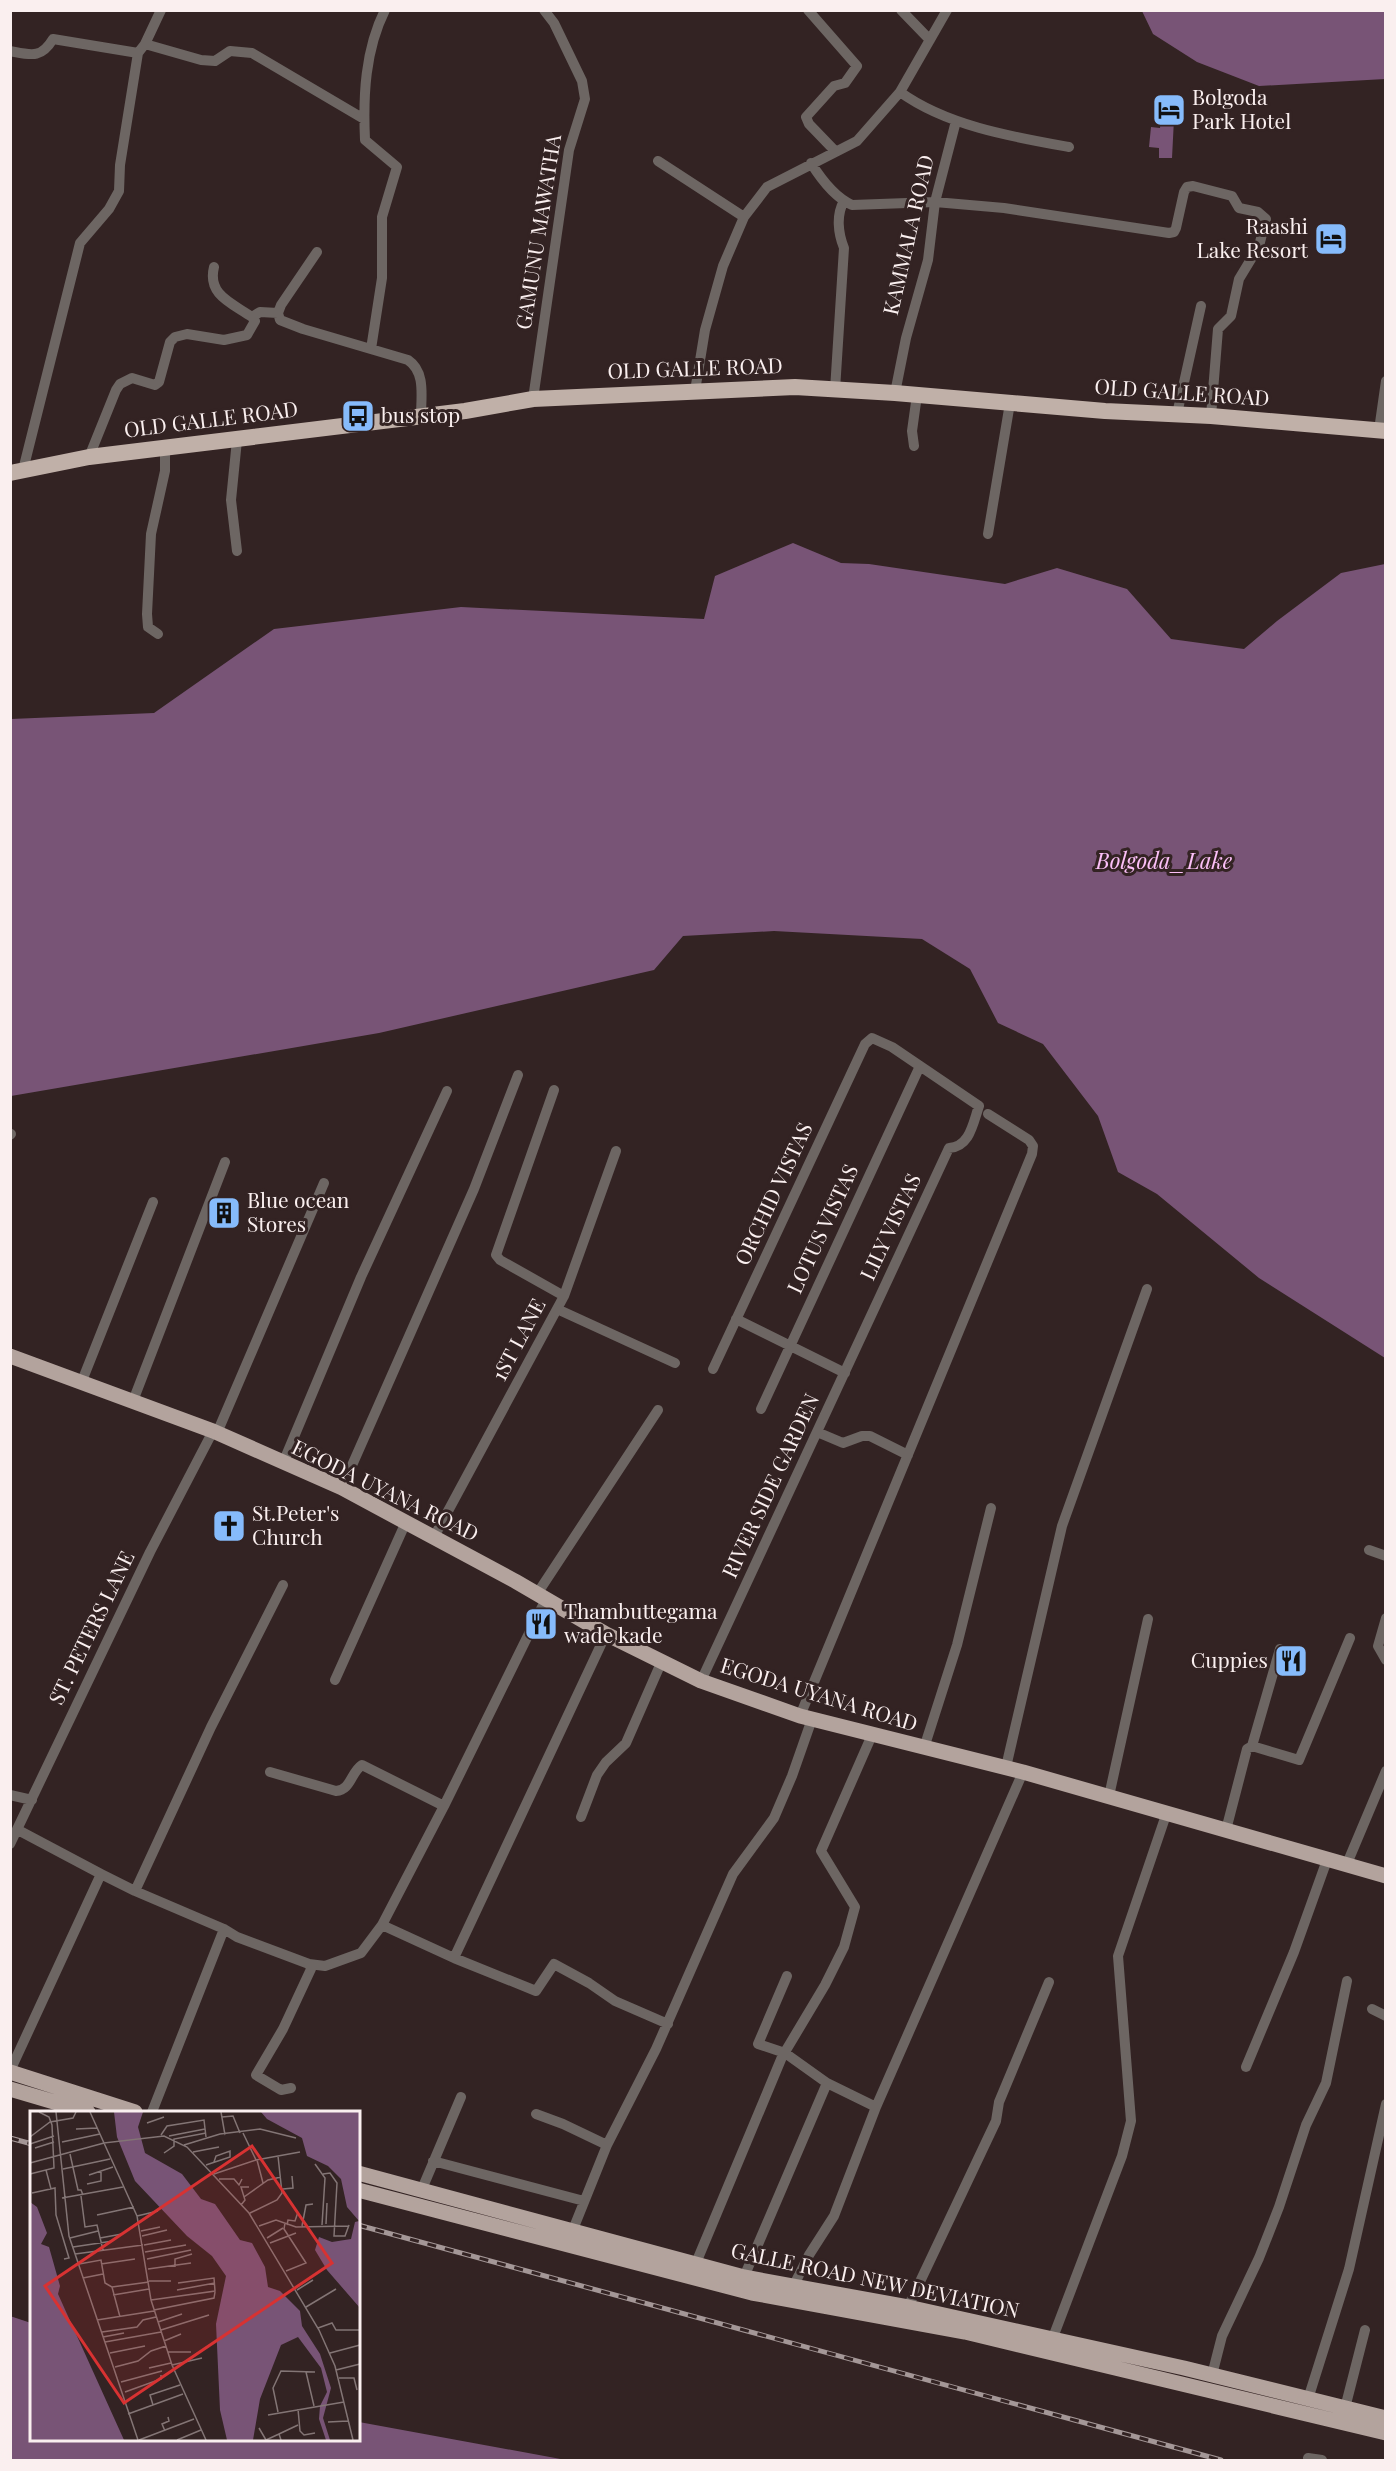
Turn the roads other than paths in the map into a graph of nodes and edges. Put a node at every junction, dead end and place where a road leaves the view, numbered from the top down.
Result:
1 (161, 10) edge
2 (544, 10) edge
3 (807, 10) edge
4 (901, 10) edge
5 (947, 10) edge
6 (383, 11) edge
7 (930, 40) junction
8 (142, 48) junction
9 (10, 51) edge
10 (900, 92) junction
11 (364, 120) junction
12 (956, 121) junction
13 (1069, 147) dead end
14 (836, 152) junction
15 (658, 161) dead end
16 (811, 163) junction
17 (844, 201) junction
18 (935, 202) junction
19 (744, 217) junction
20 (317, 252) dead end
21 (214, 267) dead end
22 (1201, 306) dead end
23 (278, 313) junction
24 (252, 317) junction
25 (371, 348) junction
26 (1386, 381) edge
27 (835, 390) junction
28 (695, 391) junction
29 (895, 393) junction
30 (917, 395) junction
31 (533, 399) junction
32 (1010, 403) junction
33 (1177, 414) junction
34 (421, 416) junction
35 (1211, 416) junction
36 (1382, 431) edge
37 (237, 440) junction
38 (914, 446) dead end
39 (165, 447) junction
40 (89, 457) junction
41 (17, 471) edge
42 (988, 534) dead end
43 (237, 551) dead end
44 (158, 634) dead end
45 (920, 1066) junction
46 (518, 1075) dead end
47 (554, 1090) dead end
48 (447, 1091) dead end
49 (988, 1114) dead end
50 (616, 1151) dead end
51 (225, 1162) dead end
52 (324, 1183) dead end
53 (153, 1202) dead end
54 (1147, 1288) dead end
55 (564, 1296) junction
56 (557, 1309) junction
57 (736, 1319) junction
58 (791, 1346) junction
59 (10, 1356) edge
60 (675, 1363) dead end
61 (713, 1369) dead end
62 (845, 1373) junction
63 (82, 1381) junction
64 (133, 1401) junction
65 (761, 1409) dead end
66 (658, 1410) dead end
67 (215, 1432) junction
68 (818, 1432) junction
69 (908, 1455) junction
70 (283, 1463) junction
71 (342, 1488) junction
72 (991, 1508) dead end
73 (406, 1522) junction
74 (434, 1537) junction
75 (1369, 1550) dead end
76 (1386, 1557) edge
77 (283, 1585) dead end
78 (541, 1596) junction
79 (1386, 1618) edge
80 (1148, 1619) dead end
81 (606, 1634) junction
82 (1350, 1638) dead end
83 (1280, 1649) dead end
84 (1386, 1660) edge
85 (662, 1663) junction
86 (335, 1680) dead end
87 (701, 1681) junction
88 (806, 1717) junction
89 (872, 1736) junction
90 (1252, 1746) junction
91 (924, 1748) junction
92 (1006, 1767) junction
93 (1386, 1771) edge
94 (270, 1772) dead end
95 (1023, 1772) junction
96 (10, 1795) edge
97 (1109, 1796) junction
98 (32, 1800) junction
99 (444, 1806) junction
100 (1167, 1812) junction
101 (581, 1817) dead end
102 (18, 1830) junction
103 (1226, 1830) junction
104 (10, 1844) edge
105 (1327, 1860) junction
106 (1346, 1866) junction
107 (101, 1874) junction
108 (1386, 1875) edge
109 (135, 1892) junction
110 (382, 1925) junction
111 (224, 1929) junction
112 (454, 1958) junction
113 (309, 1964) junction
114 (787, 1976) dead end
115 (1347, 1981) dead end
116 (1049, 1982) dead end
117 (1372, 2009) dead end
118 (1386, 2016) edge
119 (668, 2024) junction
120 (785, 2053) junction
121 (1246, 2067) dead end
122 (10, 2071) edge
123 (827, 2083) junction
124 (291, 2088) dead end
125 (10, 2089) edge
126 (461, 2097) dead end
127 (1386, 2103) edge
128 (876, 2107) junction
129 (85, 2111) edge
130 (132, 2111) edge
131 (152, 2111) edge
132 (536, 2114) dead end
133 (607, 2145) junction
134 (433, 2160) junction
135 (360, 2173) edge
136 (422, 2189) junction
137 (360, 2190) edge
138 (584, 2201) junction
139 (571, 2237) junction
140 (696, 2263) junction
141 (744, 2277) junction
142 (794, 2287) junction
143 (908, 2307) junction
144 (1365, 2330) dead end
145 (1052, 2340) junction
146 (1212, 2375) junction
147 (1308, 2399) junction
148 (1345, 2408) junction
149 (1386, 2418) edge
150 (1386, 2433) edge
151 (1308, 2458) dead end
152 (1322, 2460) edge

1 - 8 street
2 - 31 street, GAMUNU MAWATHA
3 - 14 street
4 - 7 street
5 - 7 street
6 - 11 street
7 - 10 street
8 - 9 street
8 - 11 street
8 - 41 street
10 - 12 street
10 - 14 street
11 - 25 street
12 - 13 street
12 - 18 street, KAMMALA ROAD
14 - 16 street
15 - 19 street
16 - 17 street
16 - 19 street
17 - 18 street
17 - 27 street
18 - 29 street, KAMMALA ROAD
18 - 35 street
19 - 28 street
20 - 23 street
21 - 24 street
22 - 33 street
23 - 24 street
23 - 25 street
24 - 40 street
25 - 34 street
26 - 36 street
27 - 28 highway, OLD GALLE ROAD
27 - 29 highway, OLD GALLE ROAD
28 - 31 highway, OLD GALLE ROAD
29 - 30 highway, OLD GALLE ROAD
30 - 32 highway, OLD GALLE ROAD
30 - 38 street
31 - 34 highway, OLD GALLE ROAD
32 - 33 highway, OLD GALLE ROAD
32 - 42 street
33 - 35 highway, OLD GALLE ROAD
34 - 37 highway, OLD GALLE ROAD
35 - 36 highway, OLD GALLE ROAD
37 - 39 highway, OLD GALLE ROAD
37 - 43 street
39 - 40 highway, OLD GALLE ROAD
39 - 44 street
40 - 41 highway, OLD GALLE ROAD
45 - 57 street, ORCHID VISTAS
45 - 58 street, LOTUS VISTAS
45 - 62 street, LILY VISTAS
46 - 71 street
47 - 55 street
48 - 70 street
49 - 69 street
50 - 55 street, 1ST LANE
51 - 64 street
52 - 67 street, ST. PETERS LANE
53 - 63 street
54 - 92 street
55 - 56 street, 1ST LANE
56 - 60 street
56 - 74 street, 1ST LANE
57 - 58 street
57 - 61 street, ORCHID VISTAS
58 - 62 street
58 - 65 street, LOTUS VISTAS
59 - 63 main road, EGODA UYANA ROAD
62 - 68 street, RIVER SIDE GARDEN
63 - 64 main road, EGODA UYANA ROAD
64 - 67 main road, EGODA UYANA ROAD
66 - 78 street
67 - 70 main road, EGODA UYANA ROAD
67 - 98 street, ST. PETERS LANE
68 - 69 street
68 - 87 street, RIVER SIDE GARDEN
69 - 88 street
70 - 71 main road, EGODA UYANA ROAD
71 - 73 main road, EGODA UYANA ROAD
72 - 91 street
73 - 74 main road, EGODA UYANA ROAD
73 - 86 street
74 - 78 main road, EGODA UYANA ROAD
75 - 76 street
77 - 109 street
78 - 81 main road, EGODA UYANA ROAD
78 - 99 street
79 - 84 street
80 - 97 street
81 - 85 main road, EGODA UYANA ROAD
81 - 112 street
82 - 90 street
83 - 90 street
85 - 87 main road, EGODA UYANA ROAD
85 - 101 street
87 - 88 main road, EGODA UYANA ROAD
88 - 89 main road, EGODA UYANA ROAD
88 - 119 street
89 - 91 main road, EGODA UYANA ROAD
89 - 120 street
90 - 103 street
91 - 92 main road, EGODA UYANA ROAD
92 - 95 main road, EGODA UYANA ROAD
93 - 106 street
94 - 99 street
95 - 97 main road, EGODA UYANA ROAD
95 - 128 street
96 - 98 street
97 - 100 main road, EGODA UYANA ROAD
98 - 102 street, ST. PETERS LANE
99 - 110 street
100 - 103 main road, EGODA UYANA ROAD
100 - 145 street
102 - 104 street, ST. PETERS LANE
102 - 107 street
103 - 105 main road, EGODA UYANA ROAD
105 - 106 main road, EGODA UYANA ROAD
105 - 121 street
106 - 108 main road, EGODA UYANA ROAD
107 - 109 street
107 - 122 street
109 - 111 street
110 - 112 street
110 - 113 street
111 - 113 street
111 - 131 street
112 - 119 street
113 - 124 street
114 - 120 street
115 - 146 street
116 - 143 street
117 - 118 street
119 - 133 street
120 - 123 street
120 - 140 street
122 - 130 main road
123 - 128 street
123 - 141 street
125 - 129 main road
126 - 134 street
127 - 147 street
128 - 142 street
132 - 133 street
133 - 138 street
134 - 136 street
134 - 138 street
135 - 136 main road, GALLE ROAD NEW DEVIATION
136 - 139 main road, GALLE ROAD NEW DEVIATION
137 - 139 main road, GALLE ROAD NEW DEVIATION
138 - 139 street
139 - 140 main road, GALLE ROAD NEW DEVIATION
139 - 150 main road, GALLE ROAD NEW DEVIATION
140 - 141 main road, GALLE ROAD NEW DEVIATION
141 - 142 main road, GALLE ROAD NEW DEVIATION
142 - 143 main road, GALLE ROAD NEW DEVIATION
143 - 145 main road, GALLE ROAD NEW DEVIATION
144 - 148 street
145 - 146 main road, GALLE ROAD NEW DEVIATION
146 - 147 main road, GALLE ROAD NEW DEVIATION
147 - 148 main road, GALLE ROAD NEW DEVIATION
148 - 149 main road, GALLE ROAD NEW DEVIATION
151 - 152 street

